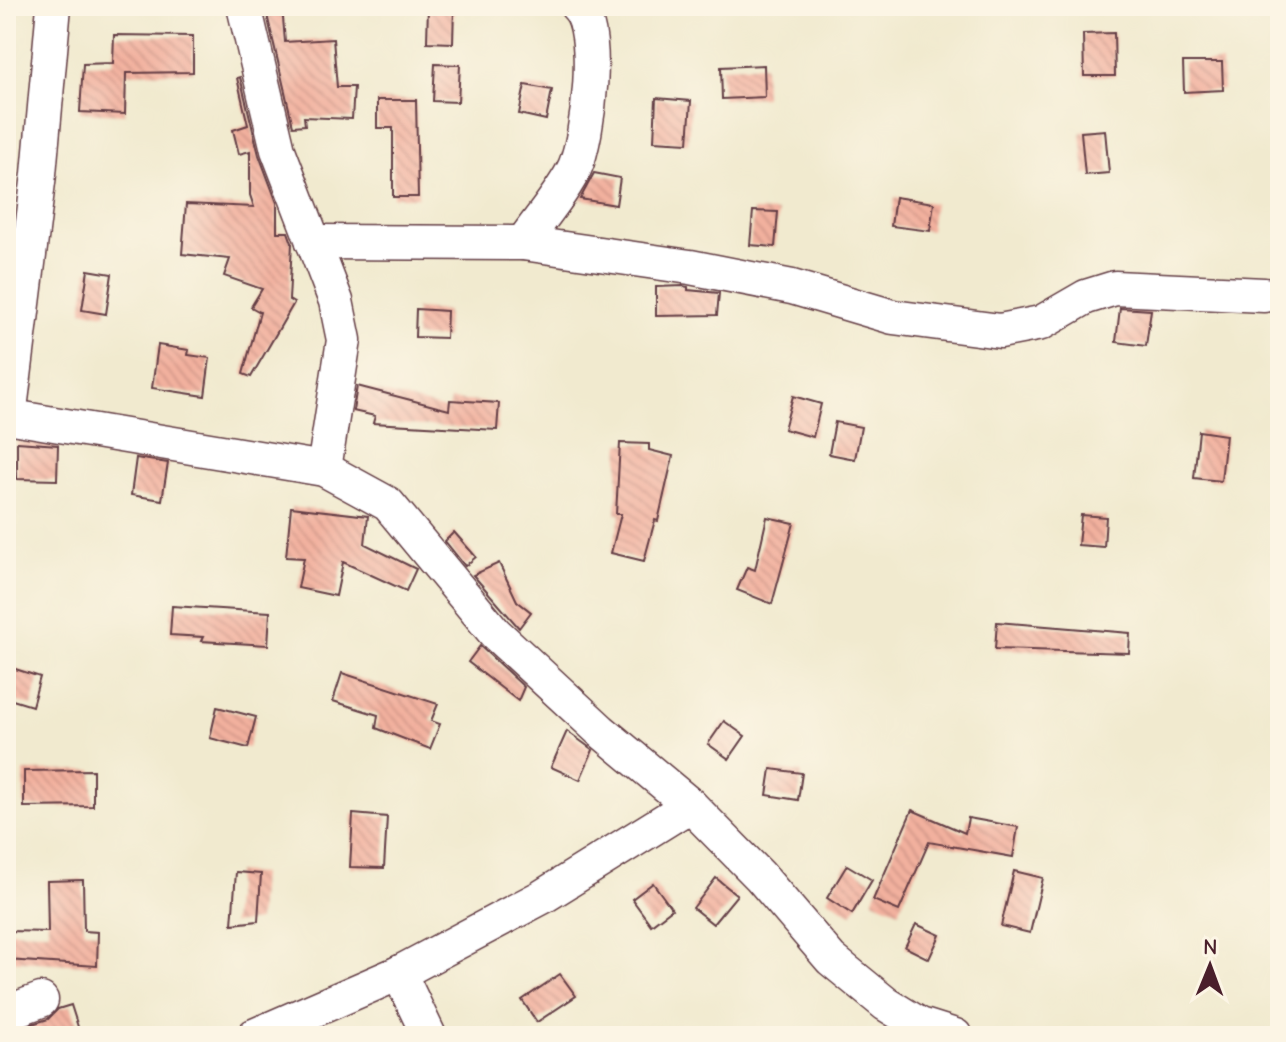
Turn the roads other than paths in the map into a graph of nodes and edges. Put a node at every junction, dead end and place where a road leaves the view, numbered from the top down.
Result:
1 (54, 6) edge
2 (244, 6) edge
3 (577, 6) edge
4 (313, 242) junction
5 (523, 243) junction
6 (1264, 295) dead end
7 (7, 417) edge
8 (324, 469) junction
9 (690, 805) junction
10 (399, 973) junction
11 (41, 1000) dead end
12 (6, 1013) edge
13 (254, 1036) edge
14 (429, 1036) edge
15 (955, 1036) edge

1 - 7 street
2 - 4 street
3 - 5 street
4 - 5 street
4 - 8 street
5 - 6 street
7 - 8 street
8 - 9 street
9 - 10 street
9 - 15 street
10 - 13 street
10 - 14 street
11 - 12 street

